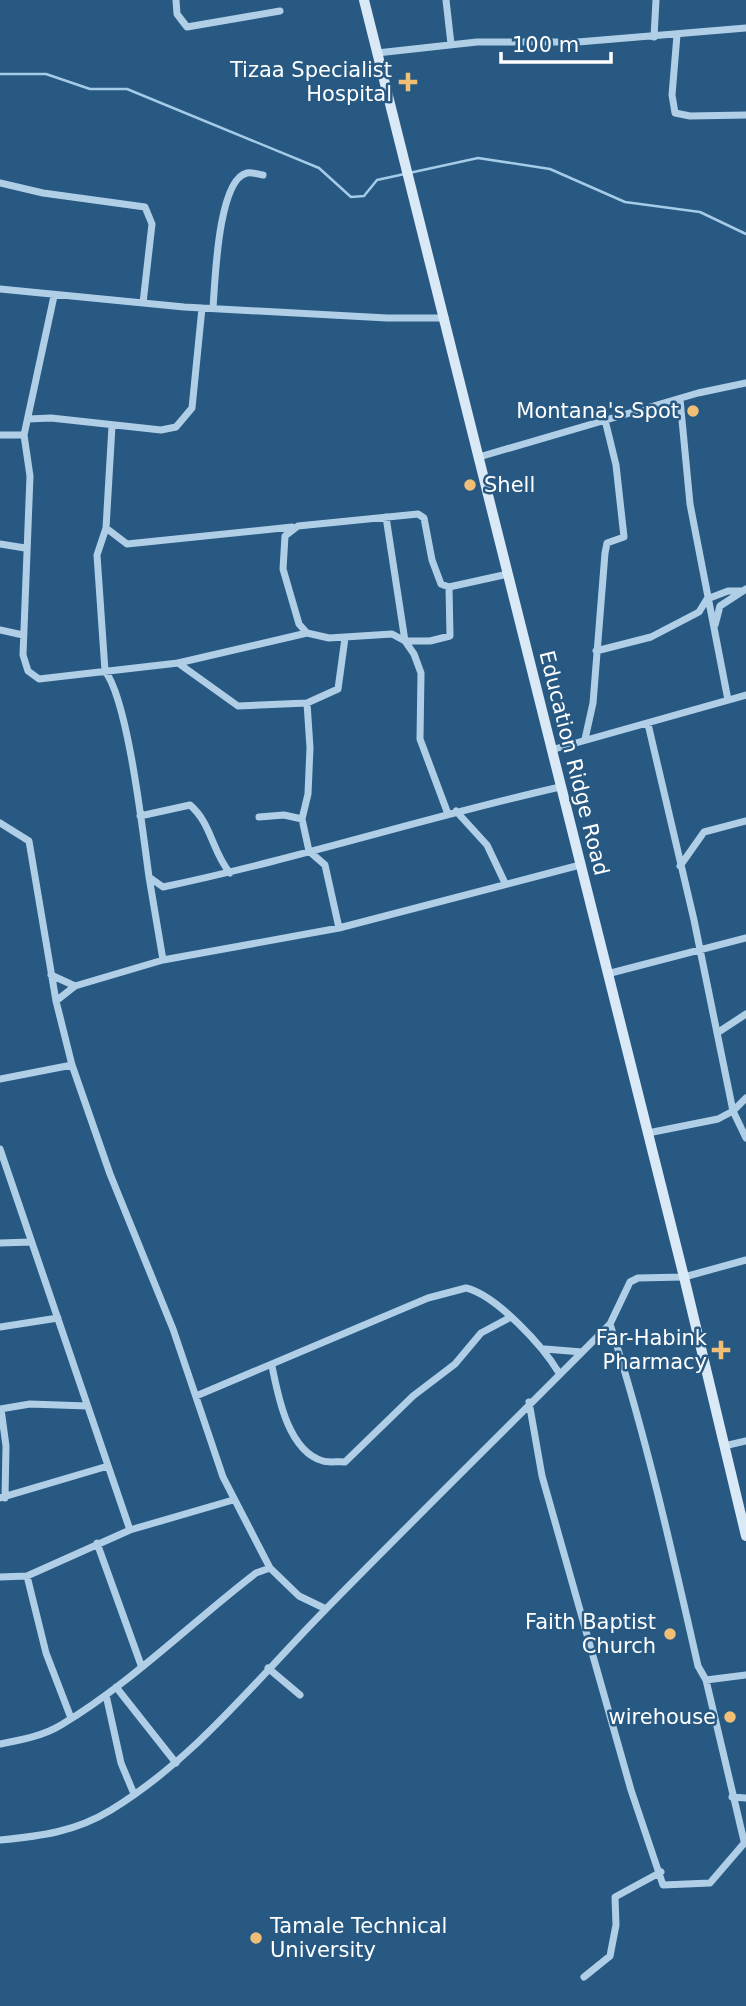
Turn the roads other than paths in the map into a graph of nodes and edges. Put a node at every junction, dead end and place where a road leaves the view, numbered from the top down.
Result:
1 (176, 0) edge
2 (364, 0) edge
3 (446, 0) edge
4 (656, 0) edge
5 (280, 11) dead end
6 (746, 28) edge
7 (677, 35) junction
8 (654, 37) junction
9 (451, 44) junction
10 (377, 53) junction
11 (746, 115) edge
12 (263, 175) dead end
13 (0, 183) edge
14 (0, 289) edge
15 (54, 296) junction
16 (143, 303) junction
17 (202, 308) junction
18 (213, 308) junction
19 (445, 318) junction
20 (746, 383) edge
21 (680, 400) junction
22 (28, 419) junction
23 (605, 420) junction
24 (112, 426) junction
25 (0, 435) edge
26 (24, 435) junction
27 (479, 457) junction
28 (386, 517) junction
29 (298, 526) junction
30 (106, 528) junction
31 (0, 544) edge
32 (25, 548) junction
33 (508, 574) junction
34 (449, 587) junction
35 (743, 590) edge
36 (707, 599) junction
37 (0, 630) edge
38 (714, 630) junction
39 (307, 633) junction
40 (23, 635) junction
41 (345, 638) junction
42 (405, 641) junction
43 (596, 651) junction
44 (178, 663) junction
45 (105, 671) junction
46 (746, 695) edge
47 (728, 700) junction
48 (307, 703) junction
49 (648, 724) junction
50 (585, 739) junction
51 (551, 750) junction
52 (560, 787) junction
53 (456, 811) junction
54 (448, 814) junction
55 (140, 816) junction
56 (259, 817) dead end
57 (302, 819) junction
58 (746, 821) edge
59 (0, 823) edge
60 (309, 851) junction
61 (580, 864) junction
62 (680, 866) junction
63 (230, 873) junction
64 (149, 877) junction
65 (505, 883) junction
66 (339, 928) junction
67 (746, 938) edge
68 (698, 952) junction
69 (163, 960) junction
70 (607, 974) junction
71 (51, 975) junction
72 (75, 986) junction
73 (56, 1001) junction
74 (746, 1014) edge
75 (717, 1033) junction
76 (72, 1065) junction
77 (0, 1079) edge
78 (746, 1098) edge
79 (733, 1111) junction
80 (648, 1133) junction
81 (746, 1138) edge
82 (0, 1149) edge
83 (3, 1164) edge
84 (31, 1242) junction
85 (0, 1243) edge
86 (746, 1260) edge
87 (684, 1276) junction
88 (58, 1318) junction
89 (509, 1318) junction
90 (610, 1324) junction
91 (0, 1327) edge
92 (545, 1349) junction
93 (582, 1352) junction
94 (272, 1366) junction
95 (559, 1373) junction
96 (197, 1396) junction
97 (529, 1402) junction
98 (87, 1406) junction
99 (1, 1409) edge
100 (746, 1441) edge
101 (724, 1447) junction
102 (107, 1466) junction
103 (3, 1498) edge
104 (233, 1500) junction
105 (130, 1530) junction
106 (746, 1536) edge
107 (97, 1543) junction
108 (270, 1567) junction
109 (26, 1576) junction
110 (0, 1577) edge
111 (326, 1609) junction
112 (141, 1665) junction
113 (268, 1668) junction
114 (746, 1675) edge
115 (706, 1679) junction
116 (116, 1687) junction
117 (106, 1695) junction
118 (299, 1695) dead end
119 (71, 1718) junction
120 (0, 1744) edge
121 (176, 1763) junction
122 (134, 1794) junction
123 (733, 1797) junction
124 (746, 1798) edge
125 (0, 1840) edge
126 (745, 1841) edge
127 (661, 1872) junction
128 (584, 1977) dead end

1 - 5 street
2 - 10 main road, Education Ridge Road
3 - 9 street
4 - 8 street
6 - 7 street
7 - 8 street
7 - 11 street
8 - 9 street
9 - 10 street
10 - 19 main road, Education Ridge Road
12 - 18 street
13 - 16 street
14 - 15 street
15 - 16 street
15 - 22 street
16 - 17 street
17 - 18 street
17 - 24 street
18 - 19 street
19 - 27 main road, Education Ridge Road
20 - 21 street
21 - 23 street
21 - 36 street
22 - 24 street
22 - 26 street
23 - 27 street
23 - 43 street
24 - 30 street
25 - 26 street
26 - 32 street
27 - 33 main road, Education Ridge Road
28 - 29 street
28 - 34 street
28 - 42 street
29 - 30 street
29 - 39 street
30 - 45 street
31 - 32 street
32 - 40 street
33 - 34 street
33 - 51 main road, Education Ridge Road
34 - 42 street
35 - 36 street
35 - 38 street
36 - 38 street
36 - 43 street
37 - 40 street
38 - 47 street
39 - 41 street
39 - 44 street
40 - 45 street
41 - 42 street
41 - 48 street
42 - 54 street
43 - 50 street
44 - 45 street
44 - 48 street
45 - 55 street
46 - 47 street
47 - 49 street
48 - 57 street
49 - 50 street
49 - 62 street
50 - 51 street
51 - 52 main road, Education Ridge Road
52 - 53 street
52 - 61 main road, Education Ridge Road
53 - 54 street
53 - 65 street
54 - 60 street
55 - 63 street
55 - 64 street
56 - 57 street
57 - 60 street
58 - 62 street
59 - 71 street
60 - 63 street
60 - 66 street
61 - 65 street
61 - 70 main road, Education Ridge Road
62 - 68 street
63 - 64 street
64 - 69 street
65 - 66 street
66 - 69 street
67 - 68 street
68 - 70 street
68 - 75 street
69 - 72 street
70 - 80 main road, Education Ridge Road
71 - 72 street
71 - 73 street
72 - 73 street
73 - 76 street
74 - 75 street
75 - 79 street
76 - 77 street
76 - 96 street
78 - 79 street
79 - 80 street
79 - 81 street
80 - 87 main road, Education Ridge Road
82 - 83 street
83 - 84 street
84 - 85 street
84 - 88 street
86 - 87 street
87 - 90 street
87 - 101 main road, Education Ridge Road
88 - 91 street
88 - 98 street
89 - 92 street
89 - 94 street
89 - 94 street
90 - 93 street
90 - 115 street
92 - 93 street
92 - 95 street
93 - 95 street
94 - 96 street
95 - 97 street
96 - 104 street
97 - 111 street
97 - 127 street
98 - 99 street
98 - 102 street
99 - 103 street
100 - 101 street
101 - 106 main road, Education Ridge Road
102 - 103 street
102 - 105 street
104 - 105 street
104 - 108 street
105 - 107 street
107 - 109 street
107 - 112 street
108 - 111 street
108 - 112 street
109 - 110 street
109 - 119 street
111 - 113 street
112 - 116 street
113 - 118 street
113 - 121 street
114 - 115 street
115 - 123 street
116 - 117 street
116 - 121 street
117 - 119 street
117 - 122 street
119 - 120 street
121 - 122 street
122 - 125 street
123 - 124 street
123 - 126 street
126 - 127 street
127 - 128 street

